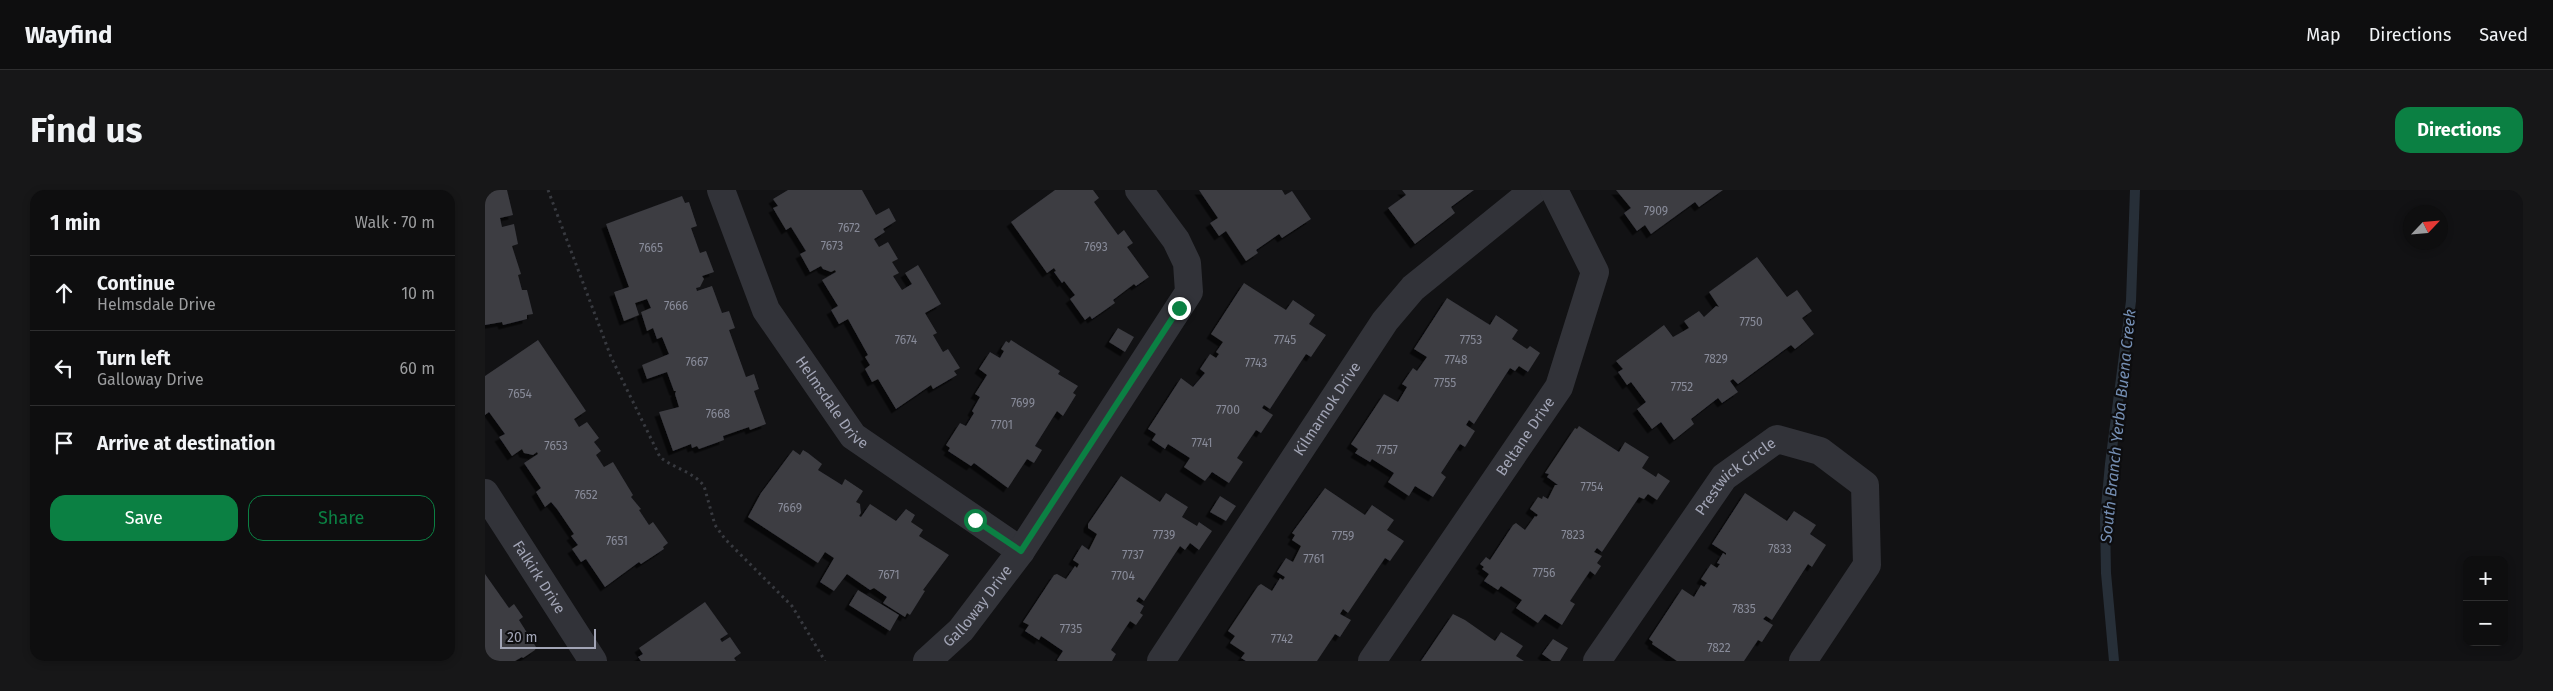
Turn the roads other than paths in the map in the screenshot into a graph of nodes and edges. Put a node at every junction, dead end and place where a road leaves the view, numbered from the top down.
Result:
1 (721, 190) edge
2 (1139, 190) edge
3 (1534, 190) edge
4 (1554, 190) edge
5 (485, 493) edge
6 (1021, 551) junction
7 (593, 661) edge
8 (927, 661) edge
9 (1161, 661) edge
10 (1371, 661) edge
11 (1597, 661) edge
12 (1803, 661) edge

1 - 6 street, Helmsdale Drive
2 - 6 street, Galloway Drive
3 - 9 street, Kilmarnok Drive
4 - 10 street, Beltane Drive
5 - 7 street, Falkirk Drive
6 - 8 street, Galloway Drive
11 - 12 street, Prestwick Circle

